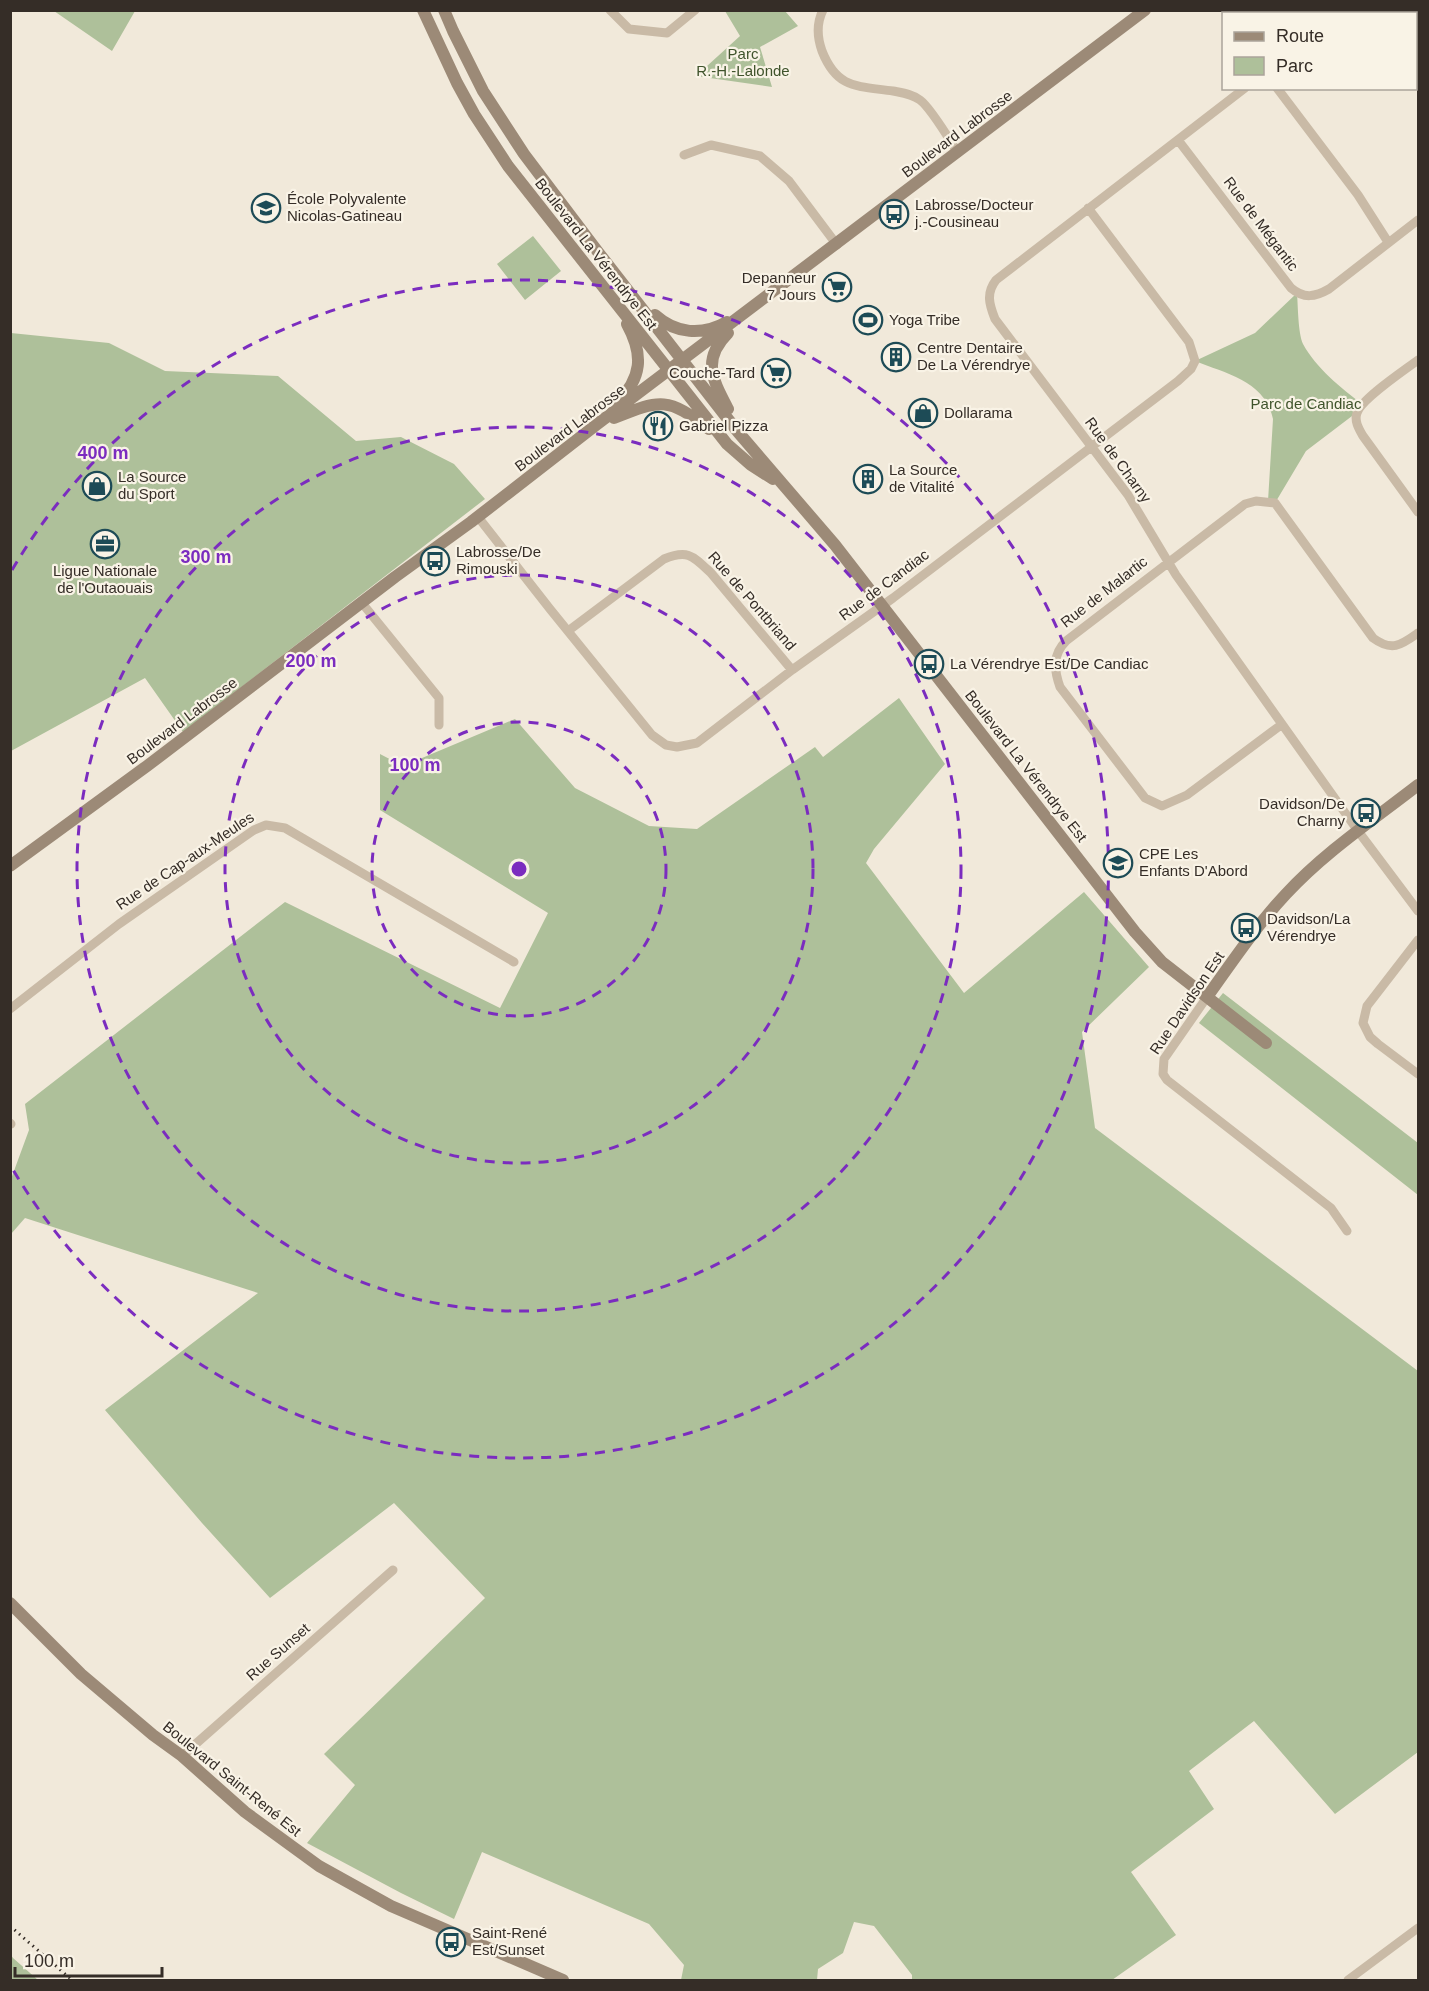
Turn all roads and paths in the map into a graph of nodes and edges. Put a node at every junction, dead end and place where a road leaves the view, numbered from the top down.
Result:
1 (444, 10) edge
2 (610, 10) edge
3 (695, 10) edge
4 (823, 10) edge
5 (1145, 10) edge
6 (426, 12) edge
7 (1242, 90) edge
8 (1279, 90) edge
9 (1178, 140) junction
10 (958, 153) junction
11 (684, 155) dead end
12 (1088, 208) junction
13 (1419, 220) edge
14 (1388, 242) junction
15 (837, 245) junction
16 (633, 294) junction
17 (610, 297) junction
18 (754, 307) junction
19 (1419, 360) edge
20 (683, 361) junction
21 (669, 372) junction
22 (596, 426) junction
23 (738, 432) junction
24 (727, 444) junction
25 (1091, 448) junction
26 (784, 486) junction
27 (1419, 512) edge
28 (478, 517) junction
29 (1168, 562) junction
30 (362, 603) junction
31 (883, 605) junction
32 (568, 631) junction
33 (1419, 633) edge
34 (792, 670) junction
35 (440, 725) dead end
36 (1281, 725) junction
37 (1419, 785) edge
38 (1358, 831) junction
39 (10, 866) edge
40 (1419, 911) edge
41 (1419, 940) edge
42 (514, 962) dead end
43 (1207, 997) junction
44 (10, 1009) edge
45 (1266, 1043) dead end
46 (1419, 1074) edge
47 (1347, 1231) dead end
48 (393, 1569) dead end
49 (10, 1602) edge
50 (182, 1756) junction
51 (1419, 1928) edge
52 (563, 1980) edge
53 (1348, 1980) edge

1 - 16 main road, Boulevard La Vérendrye Est
2 - 3 street
4 - 10 street
5 - 10 main road, Boulevard Labrosse
6 - 17 main road, Boulevard La Vérendrye Est
7 - 9 street, Rue de Charny
8 - 14 street
9 - 12 street, Rue de Charny
9 - 14 street, Rue de Mégantic
10 - 15 main road, Boulevard Labrosse
11 - 15 street
12 - 25 street, Rue de Charny
12 - 25 street, Rue de Candiac
13 - 14 street, Rue de Mégantic
15 - 18 main road, Boulevard Labrosse
16 - 18 main road
16 - 20 main road, Boulevard La Vérendrye Est
17 - 21 main road, Boulevard La Vérendrye Est
17 - 22 main road
18 - 20 main road, Boulevard Labrosse
18 - 23 main road
19 - 27 street
20 - 21 main road, Boulevard Labrosse
20 - 23 main road, Boulevard La Vérendrye Est
21 - 22 main road, Boulevard Labrosse
21 - 24 main road, Boulevard La Vérendrye Est
22 - 24 main road
22 - 28 main road, Boulevard Labrosse
23 - 26 main road, Boulevard La Vérendrye Est
24 - 26 main road, Boulevard La Vérendrye Est
25 - 29 street, Rue de Charny
25 - 31 street, Rue de Candiac
26 - 31 main road, Boulevard La Vérendrye Est
28 - 30 main road, Boulevard Labrosse
28 - 32 street, Rue de Candiac
29 - 33 street, Rue de Malartic
29 - 36 street, Rue de Charny
29 - 36 street, Rue de Malartic
30 - 35 street
30 - 39 main road, Boulevard Labrosse
31 - 34 street, Rue de Candiac
31 - 43 main road, Boulevard La Vérendrye Est
32 - 34 street, Rue de Pontbriand
32 - 34 street, Rue de Candiac
36 - 38 street, Rue de Charny
37 - 38 main road, Rue Davidson Est
38 - 40 street, Rue de Charny
38 - 43 main road, Rue Davidson Est
41 - 46 street
42 - 44 street, Rue de Cap-aux-Meules
43 - 45 main road, Boulevard La Vérendrye Est
43 - 47 street, Rue Davidson Est
48 - 50 street, Rue Sunset
49 - 50 main road, Boulevard Saint-René Est
50 - 52 main road, Boulevard Saint-René Est
51 - 53 street

